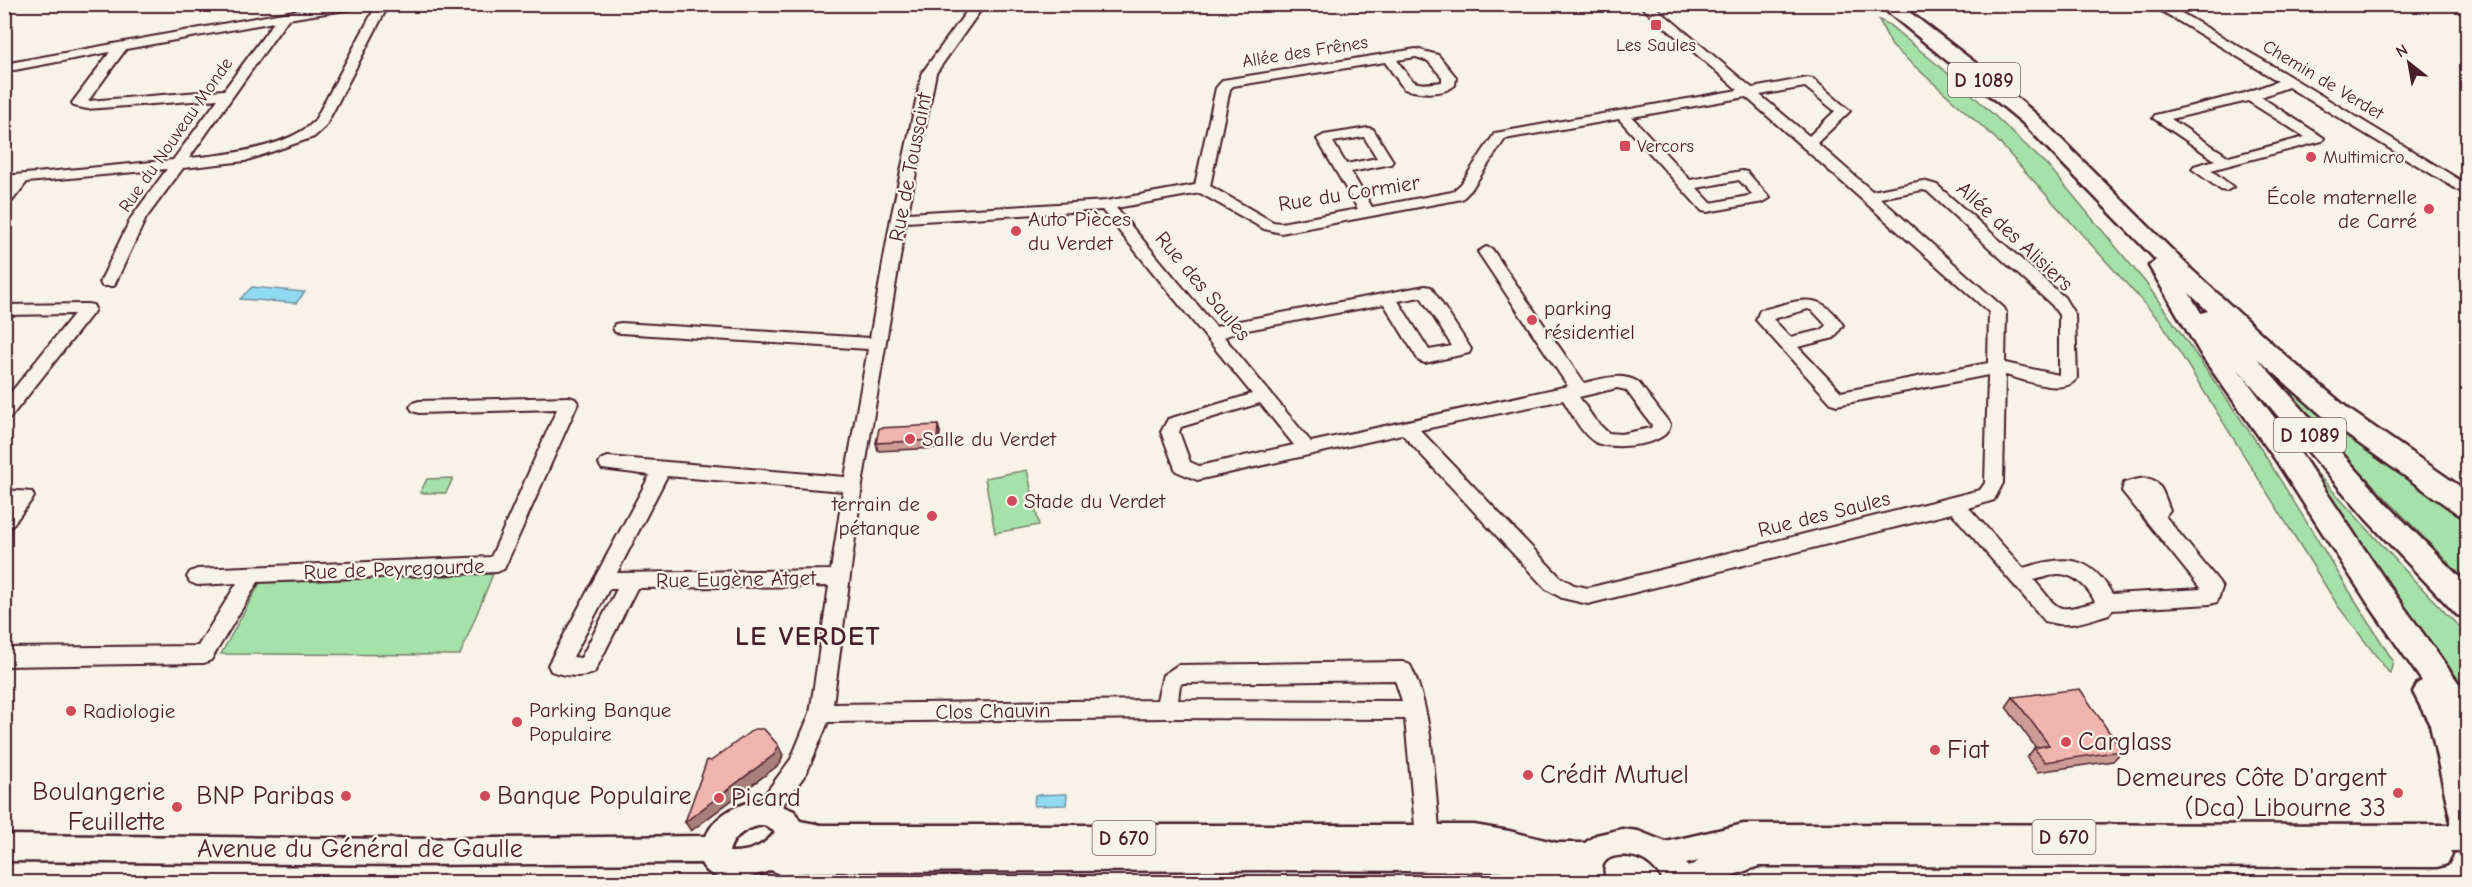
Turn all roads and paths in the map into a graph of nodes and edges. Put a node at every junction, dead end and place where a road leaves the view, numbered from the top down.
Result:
1 (263, 4) edge
2 (357, 4) edge
3 (383, 4) edge
4 (979, 4) edge
5 (1644, 4) edge
6 (1887, 4) edge
7 (2156, 4) edge
8 (285, 15) junction
9 (255, 20) junction
10 (122, 45) junction
11 (1388, 57) dead end
12 (4, 68) edge
13 (2289, 81) junction
14 (1746, 92) junction
15 (228, 94) junction
16 (2250, 96) junction
17 (1622, 114) junction
18 (1809, 143) junction
19 (2227, 162) junction
20 (175, 165) junction
21 (2073, 165) junction
22 (1342, 169) dead end
23 (23, 178) junction
24 (4, 180) edge
25 (1686, 185) dead end
26 (2226, 187) dead end
27 (1202, 188) junction
28 (2468, 192) edge
29 (1870, 196) junction
30 (4, 202) edge
31 (1106, 205) junction
32 (1368, 212) junction
33 (899, 218) junction
34 (1486, 252) dead end
35 (2157, 260) junction
36 (108, 282) dead end
37 (1389, 299) junction
38 (4, 310) edge
39 (621, 327) dead end
40 (1214, 334) junction
41 (878, 344) junction
42 (1785, 344) dead end
43 (1997, 367) junction
44 (1574, 392) junction
45 (1264, 396) junction
46 (419, 406) dead end
47 (4, 414) edge
48 (1406, 427) junction
49 (1307, 449) junction
50 (608, 464) dead end
51 (662, 469) junction
52 (853, 485) junction
53 (4, 497) edge
54 (1956, 505) junction
55 (2468, 507) edge
56 (2152, 513) dead end
57 (4, 522) edge
58 (252, 575) junction
59 (196, 577) dead end
60 (2019, 577) junction
61 (840, 578) junction
62 (603, 581) junction
63 (631, 581) junction
64 (2380, 597) junction
65 (2106, 602) junction
66 (2468, 606) edge
67 (4, 657) edge
68 (1166, 709) junction
69 (1415, 710) junction
70 (821, 713) junction
71 (2468, 722) edge
72 (765, 812) junction
73 (789, 833) junction
74 (1428, 837) junction
75 (2467, 838) edge
76 (4, 848) edge
77 (715, 849) junction
78 (2468, 854) edge
79 (1664, 856) junction
80 (781, 861) junction
81 (1591, 869) edge
82 (742, 881) edge
83 (1566, 882) edge
84 (1680, 882) edge
85 (1693, 882) edge

1 - 9 street
2 - 8 street
3 - 20 street
4 - 33 street, Rue de Toussaint
5 - 14 street, Rue des Saules
6 - 21 highway, D 1089
7 - 13 street, Chemin de Verdet
8 - 9 street
8 - 15 street, Rue du Nouveau Monde
9 - 10 street
10 - 12 street
10 - 15 street
11 - 27 street, Allée des Frênes
13 - 16 street
13 - 28 street, Chemin de Verdet
14 - 17 street, Rue du Cormier
14 - 18 street, Rue des Saules
14 - 18 street
15 - 20 street, Rue du Nouveau Monde
16 - 19 street
16 - 19 street
17 - 25 street
17 - 32 street, Rue du Cormier
18 - 29 street, Rue des Saules
19 - 26 street
20 - 23 street
20 - 36 street, Rue du Nouveau Monde
21 - 35 highway, D 1089
21 - 55 highway
22 - 32 street
23 - 24 street
23 - 30 street
27 - 31 street
27 - 32 street, Rue du Cormier
29 - 43 street, Rue des Saules
29 - 43 street, Allée des Alisiers
31 - 33 street
31 - 40 street, Rue des Saules
33 - 41 street, Rue de Toussaint
34 - 44 street
35 - 64 highway
35 - 66 highway, D 1089
37 - 37 street
37 - 40 street
38 - 47 street
39 - 41 street
40 - 45 street, Rue des Saules
41 - 52 street, Rue de Toussaint
42 - 43 street
43 - 54 street, Rue des Saules
44 - 44 street
44 - 48 street
45 - 49 street, Rue des Saules
45 - 49 street
46 - 58 street, Rue de Peyregourde
48 - 49 street
48 - 54 street, Rue des Saules
50 - 51 street
51 - 52 street
51 - 62 street, Rue Eugène Atget
52 - 61 street, Rue de Toussaint
53 - 57 street
54 - 60 street
56 - 65 street
58 - 59 street, Rue de Peyregourde
58 - 67 street
60 - 65 street
60 - 65 street
61 - 63 street, Rue Eugène Atget
61 - 70 street, Rue de Toussaint
62 - 63 street, Rue Eugène Atget
62 - 63 street, Rue Eugène Atget
64 - 71 highway
64 - 75 highway
68 - 69 street, Clos Chauvin
68 - 69 street
68 - 70 street, Clos Chauvin
69 - 74 street
70 - 72 street, Rue de Toussaint
72 - 73 main road
72 - 77 main road
73 - 74 main road, D 670
73 - 80 main road
74 - 81 main road, D 670
75 - 79 main road, D 670
76 - 77 main road, Avenue du Général de Gaulle
77 - 82 main road
78 - 85 main road, D 670
79 - 81 main road
79 - 84 main road
80 - 82 main road
80 - 83 main road, D 670

